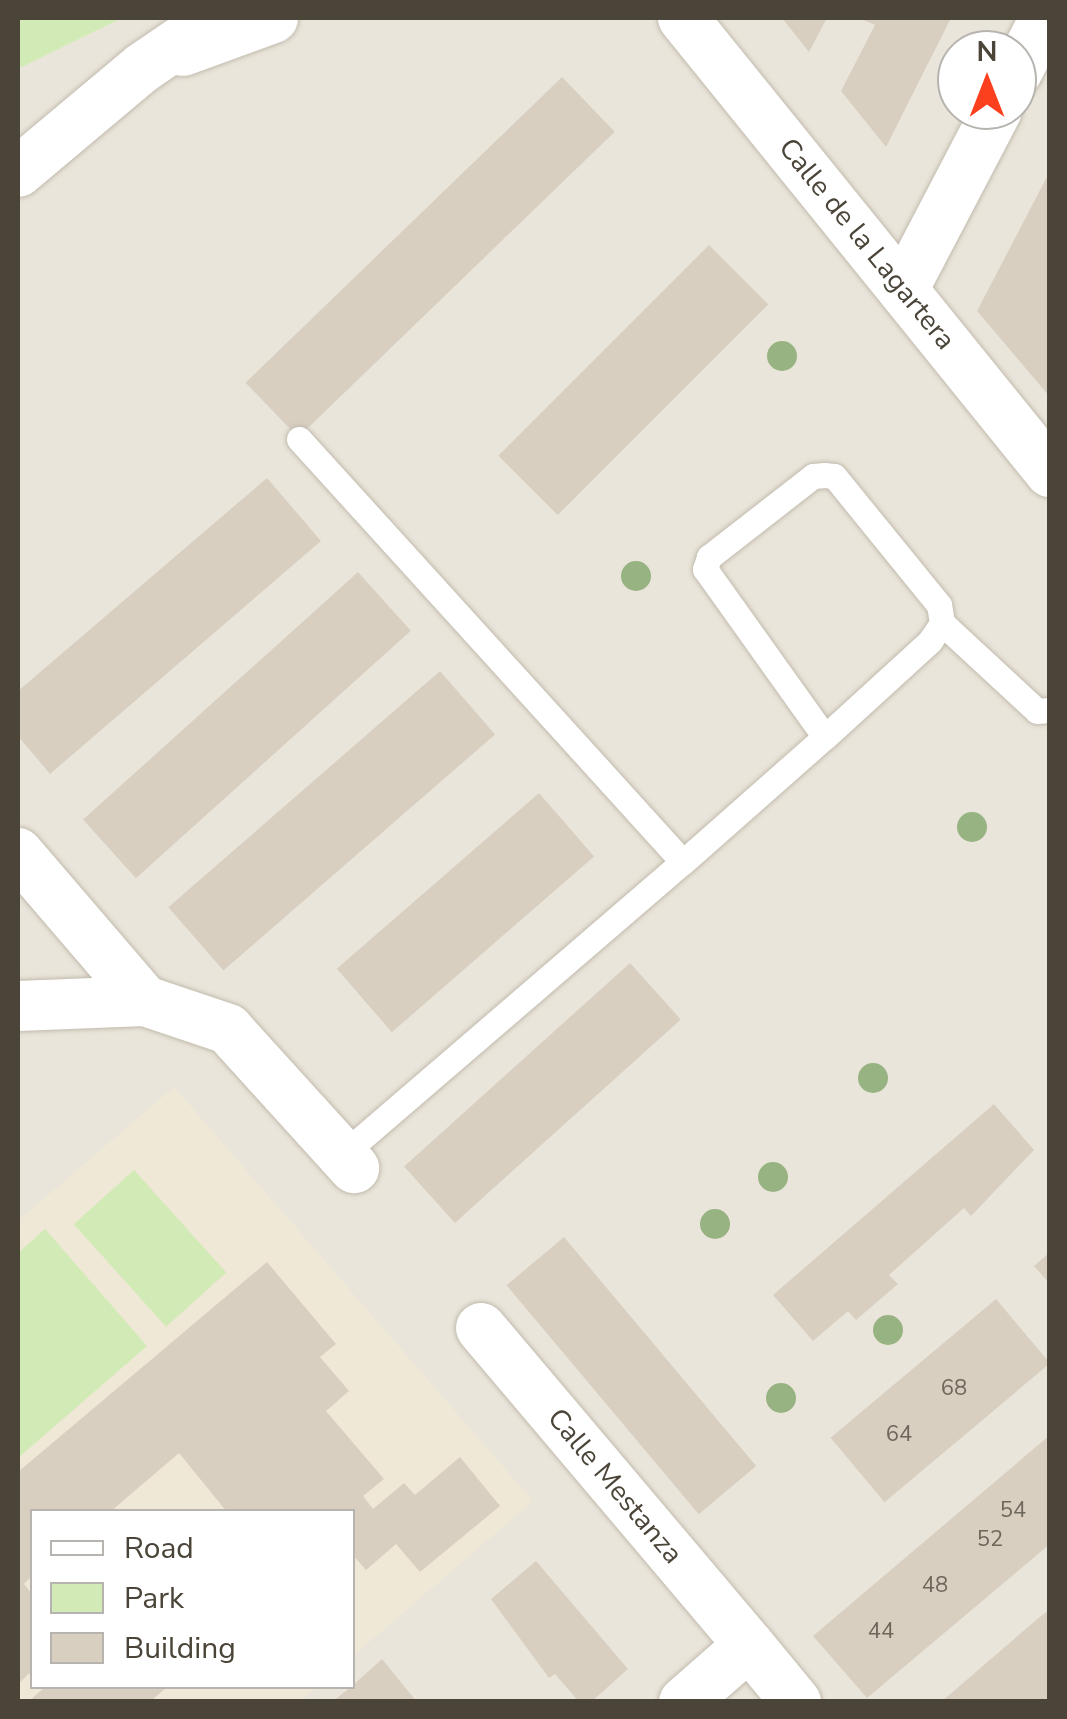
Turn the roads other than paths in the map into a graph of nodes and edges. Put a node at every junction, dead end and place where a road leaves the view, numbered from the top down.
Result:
1 (214, 18) edge
2 (273, 18) edge
3 (683, 18) edge
4 (142, 68) junction
5 (987, 130) edge
6 (18, 172) edge
7 (904, 288) junction
8 (298, 439) dead end
9 (1050, 472) edge
10 (942, 623) junction
11 (1050, 710) edge
12 (825, 737) junction
13 (18, 853) edge
14 (683, 862) junction
15 (145, 1001) junction
16 (18, 1006) edge
17 (348, 1162) joint
18 (481, 1328) dead end
19 (750, 1646) junction
20 (684, 1702) edge
21 (796, 1702) edge

1 - 4 street
2 - 4 street
3 - 7 street, Calle de la Lagartera
4 - 6 street
5 - 7 street
7 - 9 street, Calle de la Lagartera
8 - 14 lane
10 - 11 lane
10 - 12 lane
10 - 12 lane
12 - 14 lane
13 - 15 street
14 - 17 lane
15 - 16 street
15 - 17 street
18 - 19 street, Calle Mestanza
19 - 20 street
19 - 21 street, Calle Mestanza

